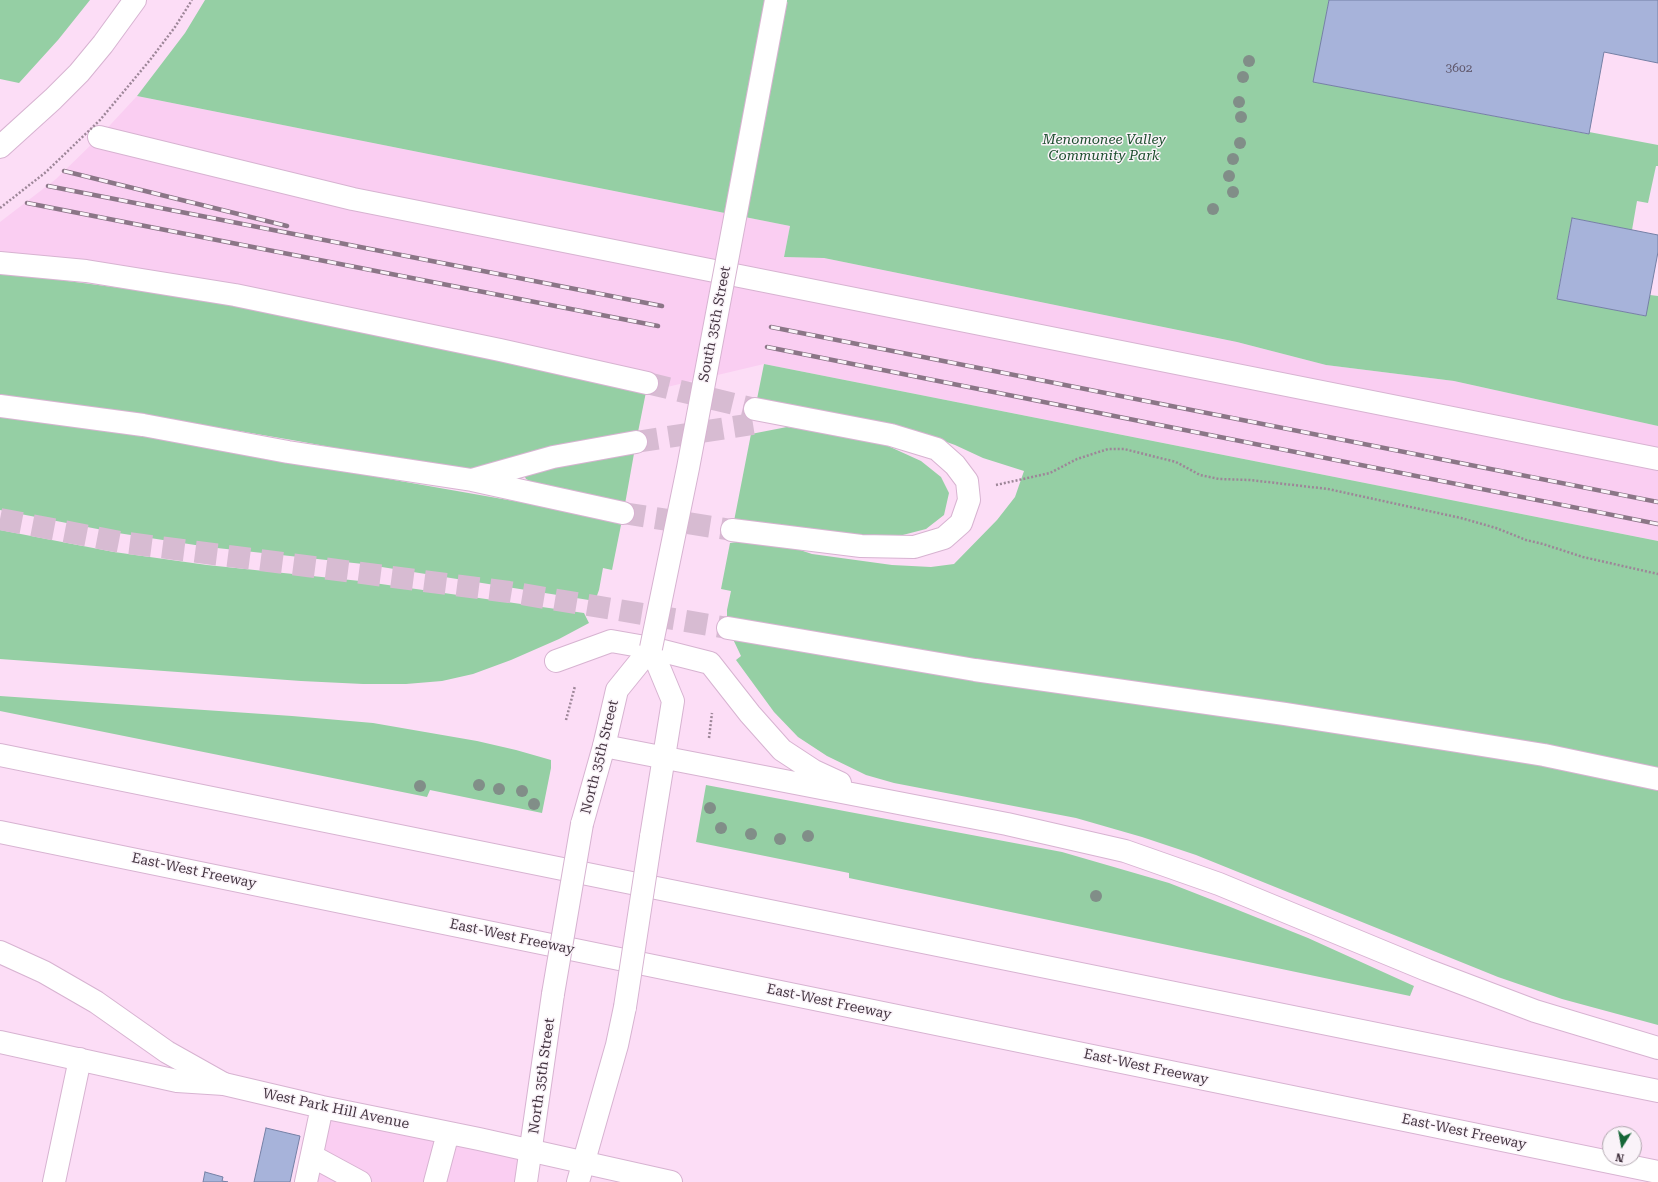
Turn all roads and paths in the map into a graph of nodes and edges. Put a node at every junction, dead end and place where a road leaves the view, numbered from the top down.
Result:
1 (135, 0) edge
2 (192, 0) edge
3 (776, 0) edge
4 (100, 137) dead end
5 (0, 147) edge
6 (0, 208) edge
7 (0, 263) edge
8 (647, 383) tunnel mouth
9 (0, 406) edge
10 (754, 416) tunnel mouth
11 (636, 442) tunnel mouth
12 (1658, 459) edge
13 (472, 480) junction
14 (968, 491) junction
15 (623, 513) tunnel mouth
16 (732, 530) tunnel mouth
17 (1658, 574) edge
18 (728, 628) tunnel mouth
19 (651, 648) junction
20 (556, 661) dead end
21 (575, 686) dead end
22 (713, 708) dead end
23 (566, 720) dead end
24 (709, 739) dead end
25 (604, 746) junction
26 (0, 755) edge
27 (664, 757) junction
28 (1658, 779) edge
29 (870, 797) junction
30 (0, 832) edge
31 (0, 952) edge
32 (0, 1042) edge
33 (1658, 1048) edge
34 (80, 1059) junction
35 (224, 1084) junction
36 (1658, 1091) edge
37 (322, 1107) junction
38 (448, 1133) junction
39 (531, 1151) junction
40 (312, 1156) junction
41 (1658, 1172) edge
42 (580, 1173) edge
43 (54, 1182) edge
44 (306, 1182) edge
45 (360, 1182) edge
46 (435, 1182) edge
47 (526, 1182) edge
48 (671, 1182) edge

1 - 5 main road
2 - 6 path, bridge
3 - 19 main road, South 35th Street, bridge
4 - 12 main road
7 - 8 main road
9 - 13 main road
10 - 14 main road
11 - 13 main road
13 - 15 main road
14 - 16 main road
14 - 17 path
18 - 28 main road
19 - 20 main road
19 - 25 main road, North 35th Street
19 - 27 main road
19 - 29 main road
21 - 23 path
22 - 24 path
25 - 27 main road
25 - 39 main road, North 35th Street, bridge
26 - 36 main road
27 - 29 main road
27 - 42 main road, bridge
29 - 33 main road
30 - 41 main road, East-West Freeway
31 - 35 main road
32 - 34 main road, West Park Hill Avenue
34 - 35 main road, West Park Hill Avenue
34 - 43 main road
35 - 37 main road, West Park Hill Avenue
37 - 38 main road, West Park Hill Avenue
37 - 40 main road
38 - 39 main road, West Park Hill Avenue
38 - 46 main road
39 - 42 main road, West Park Hill Avenue
39 - 47 main road, North 35th Street
40 - 44 main road
40 - 45 main road
42 - 48 main road, West Park Hill Avenue

